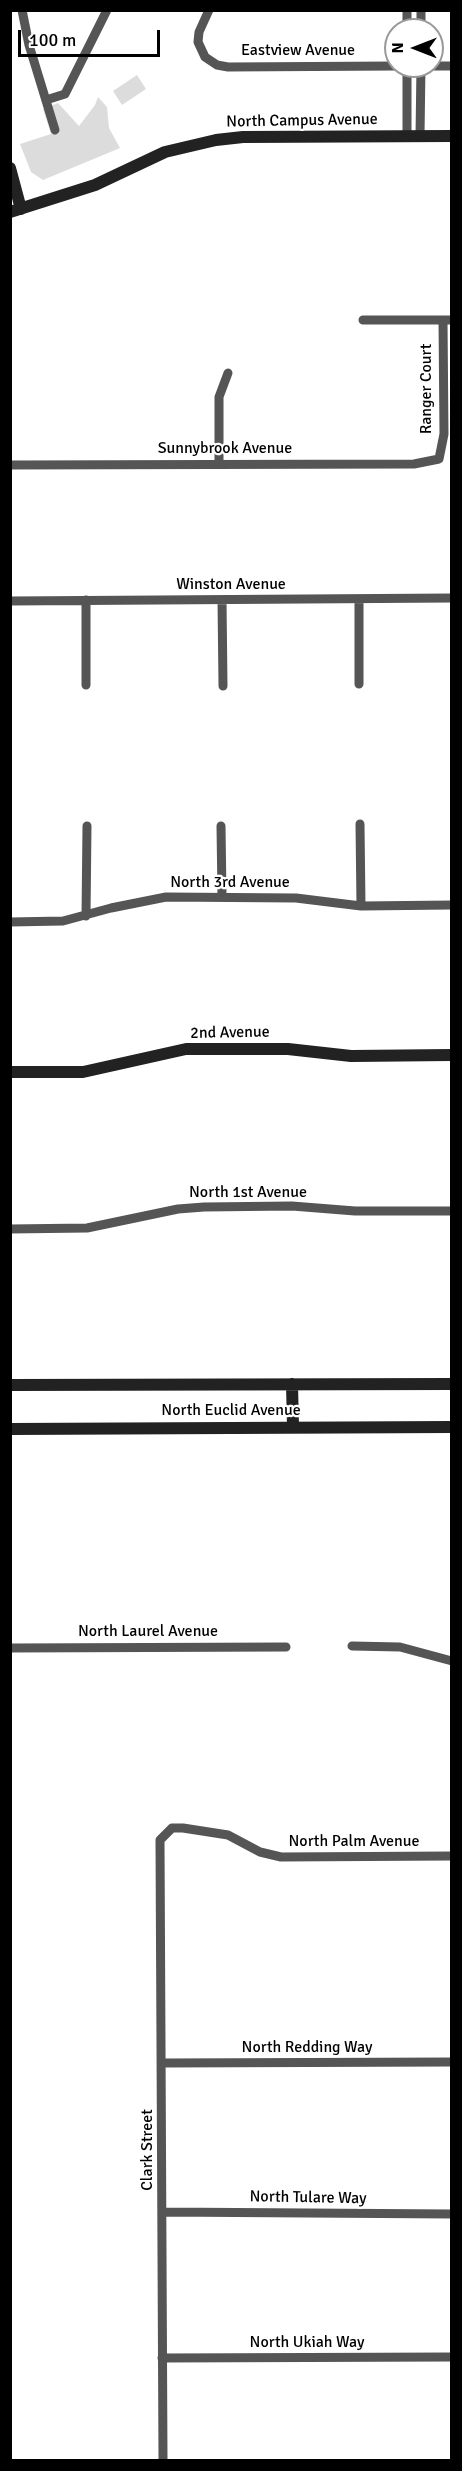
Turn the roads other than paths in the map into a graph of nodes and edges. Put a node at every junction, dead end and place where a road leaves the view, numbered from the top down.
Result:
1 (22, 10) edge
2 (107, 10) edge
3 (209, 10) edge
4 (384, 66) edge
5 (407, 78) edge
6 (421, 78) edge
7 (46, 100) junction
8 (55, 130) dead end
9 (407, 136) junction
10 (420, 136) junction
11 (452, 136) edge
12 (10, 168) edge
13 (14, 209) edge
14 (363, 320) dead end
15 (447, 320) edge
16 (228, 373) dead end
17 (439, 459) joint
18 (219, 463) junction
19 (10, 465) edge
20 (452, 598) edge
21 (359, 599) junction
22 (86, 600) junction
23 (222, 600) junction
24 (10, 601) edge
25 (359, 684) dead end
26 (86, 685) dead end
27 (223, 686) dead end
28 (360, 824) dead end
29 (87, 826) dead end
30 (221, 826) dead end
31 (222, 896) junction
32 (452, 904) edge
33 (361, 906) junction
34 (87, 916) junction
35 (10, 922) edge
36 (452, 1055) edge
37 (10, 1072) edge
38 (452, 1211) edge
39 (10, 1229) edge
40 (292, 1384) junction
41 (452, 1384) edge
42 (10, 1385) edge
43 (452, 1426) edge
44 (292, 1427) junction
45 (10, 1429) edge
46 (352, 1646) dead end
47 (286, 1647) dead end
48 (10, 1648) edge
49 (452, 1662) edge
50 (160, 1840) joint
51 (452, 1856) edge
52 (452, 2062) edge
53 (163, 2063) junction
54 (164, 2212) junction
55 (452, 2214) edge
56 (452, 2357) edge
57 (162, 2358) junction
58 (163, 2460) edge

1 - 7 street
2 - 7 street
3 - 4 street, Eastview Avenue
5 - 9 street
6 - 10 street
7 - 8 street
9 - 10 main road, North Campus Avenue
9 - 13 main road, North Campus Avenue
10 - 11 main road, North Campus Avenue
12 - 13 main road
14 - 15 street
15 - 17 street, Ranger Court
16 - 18 street
17 - 18 street, Sunnybrook Avenue
18 - 19 street, Sunnybrook Avenue
20 - 21 street, Winston Avenue
21 - 23 street, Winston Avenue
21 - 25 street
22 - 23 street, Winston Avenue
22 - 24 street, Winston Avenue
22 - 26 street
23 - 27 street
28 - 33 street
29 - 34 street
30 - 31 street
31 - 33 street, North 3rd Avenue
31 - 34 street, North 3rd Avenue
32 - 33 street, North 3rd Avenue
34 - 35 street, North 3rd Avenue
36 - 37 main road, 2nd Avenue
38 - 39 street, North 1st Avenue
40 - 41 main road, North Euclid Avenue
40 - 42 main road, North Euclid Avenue
40 - 44 main road
43 - 44 main road, North Euclid Avenue
44 - 45 main road, North Euclid Avenue
46 - 49 street
47 - 48 street, North Laurel Avenue
50 - 51 street, North Palm Avenue
50 - 53 street, Clark Street
52 - 53 street, North Redding Way
53 - 54 street, Clark Street
54 - 55 street, North Tulare Way
54 - 57 street, Clark Street
56 - 57 street, North Ukiah Way
57 - 58 street, Clark Street

